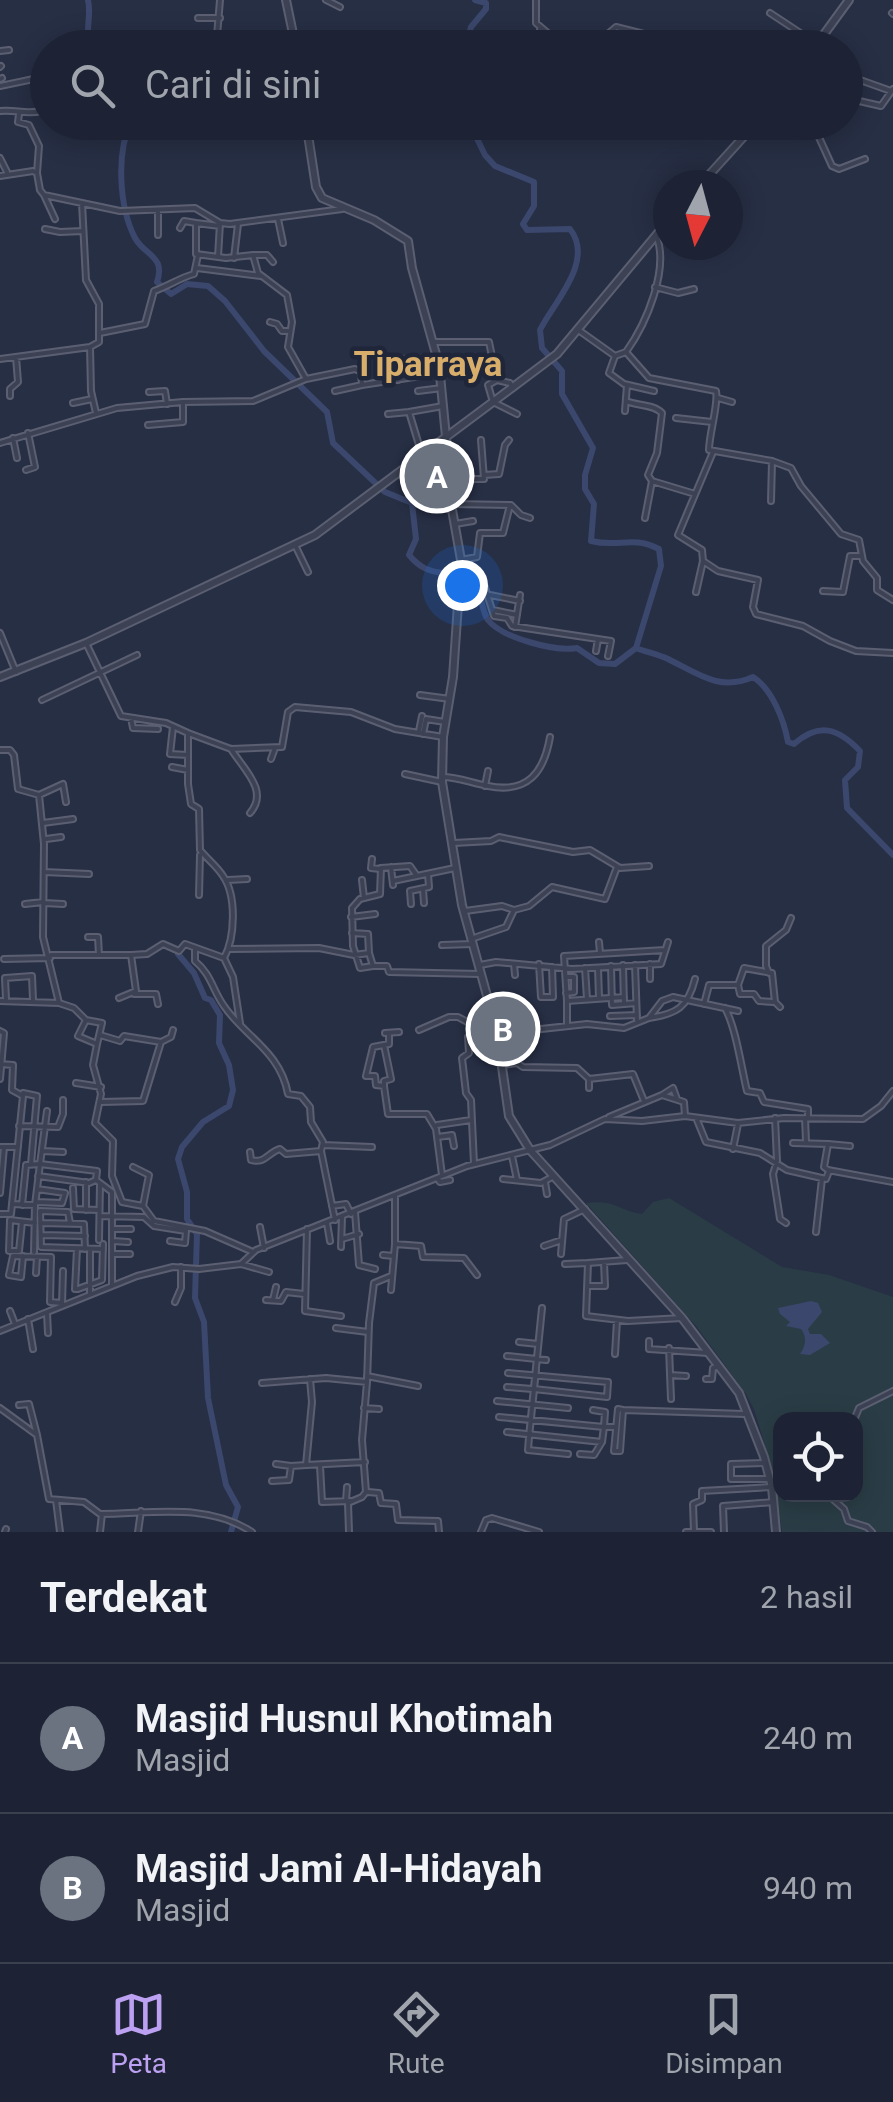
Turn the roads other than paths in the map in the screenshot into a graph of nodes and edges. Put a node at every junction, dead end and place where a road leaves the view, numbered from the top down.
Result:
1 (220, 0) edge
2 (286, 0) edge
3 (326, 0) edge
4 (536, 0) edge
5 (848, 0) edge
6 (340, 8) dead end
7 (770, 12) dead end
8 (198, 18) dead end
9 (220, 18) junction
10 (540, 29) edge
11 (219, 30) edge
12 (293, 30) edge
13 (794, 30) edge
14 (827, 30) edge
15 (0, 50) edge
16 (8, 50) dead end
17 (30, 80) edge
18 (863, 80) edge
19 (0, 86) edge
20 (892, 90) edge
21 (863, 102) edge
22 (0, 111) edge
23 (30, 113) edge
24 (20, 114) junction
25 (30, 127) edge
26 (36, 140) edge
27 (309, 140) edge
28 (741, 140) edge
29 (820, 140) edge
30 (0, 158) edge
31 (865, 159) dead end
32 (714, 170) edge
33 (38, 173) junction
34 (8, 174) junction
35 (0, 176) edge
36 (44, 196) junction
37 (82, 202) junction
38 (342, 209) junction
39 (158, 211) junction
40 (55, 219) dead end
41 (278, 219) junction
42 (196, 224) junction
43 (220, 224) junction
44 (238, 224) junction
45 (45, 228) dead end
46 (180, 228) dead end
47 (84, 231) junction
48 (158, 235) dead end
49 (653, 239) edge
50 (283, 243) dead end
51 (198, 255) junction
52 (253, 255) junction
53 (218, 257) junction
54 (234, 258) junction
55 (659, 260) edge
56 (272, 262) dead end
57 (196, 268) junction
58 (261, 276) junction
59 (655, 287) junction
60 (694, 289) dead end
61 (270, 322) dead end
62 (577, 328) junction
63 (290, 331) junction
64 (100, 334) junction
65 (434, 342) junction
66 (90, 347) junction
67 (626, 352) junction
68 (615, 356) junction
69 (438, 357) junction
70 (16, 358) junction
71 (0, 359) edge
72 (440, 373) junction
73 (306, 379) junction
74 (398, 380) junction
75 (497, 380) junction
76 (362, 385) junction
77 (627, 385) junction
78 (442, 388) junction
79 (513, 388) junction
80 (418, 390) dead end
81 (654, 391) dead end
82 (149, 392) dead end
83 (335, 392) dead end
84 (10, 396) dead end
85 (718, 398) junction
86 (92, 399) junction
87 (626, 401) junction
88 (184, 402) junction
89 (416, 402) dead end
90 (494, 402) junction
91 (732, 402) dead end
92 (73, 403) dead end
93 (167, 404) junction
94 (444, 406) junction
95 (626, 411) dead end
96 (410, 412) junction
97 (417, 412) junction
98 (96, 413) junction
99 (388, 414) dead end
100 (516, 414) dead end
101 (676, 418) dead end
102 (712, 422) junction
103 (148, 425) dead end
104 (28, 433) junction
105 (446, 436) junction
106 (13, 438) junction
107 (482, 440) dead end
108 (509, 440) dead end
109 (0, 442) edge
110 (712, 452) junction
111 (423, 454) junction
112 (16, 458) dead end
113 (772, 461) junction
114 (26, 470) dead end
115 (399, 472) junction
116 (430, 474) dead end
117 (484, 475) junction
118 (450, 479) junction
119 (652, 481) junction
120 (414, 488) dead end
121 (696, 494) junction
122 (771, 501) dead end
123 (452, 504) junction
124 (510, 505) junction
125 (530, 518) dead end
126 (645, 518) dead end
127 (473, 521) dead end
128 (456, 524) junction
129 (295, 545) junction
130 (861, 556) junction
131 (461, 560) junction
132 (703, 561) junction
133 (308, 572) dead end
134 (460, 576) junction
135 (824, 591) dead end
136 (696, 592) dead end
137 (487, 594) junction
138 (893, 600) edge
139 (492, 610) junction
140 (518, 615) junction
141 (515, 627) junction
142 (0, 633) edge
143 (598, 639) junction
144 (86, 643) junction
145 (596, 651) dead end
146 (893, 653) edge
147 (137, 656) dead end
148 (608, 656) dead end
149 (16, 672) junction
150 (100, 672) junction
151 (0, 677) edge
152 (420, 696) dead end
153 (42, 700) dead end
154 (450, 700) junction
155 (422, 716) dead end
156 (132, 718) junction
157 (446, 722) junction
158 (173, 726) junction
159 (158, 729) dead end
160 (421, 732) junction
161 (188, 733) junction
162 (443, 737) junction
163 (550, 737) dead end
164 (274, 748) junction
165 (231, 749) junction
166 (0, 750) edge
167 (188, 755) junction
168 (271, 759) dead end
169 (172, 767) dead end
170 (188, 770) junction
171 (488, 771) dead end
172 (405, 774) dead end
173 (442, 780) junction
174 (485, 786) junction
175 (39, 795) junction
176 (66, 802) dead end
177 (250, 813) dead end
178 (73, 818) dead end
179 (42, 823) junction
180 (61, 837) dead end
181 (43, 839) junction
182 (454, 843) junction
183 (200, 850) junction
184 (372, 858) dead end
185 (414, 858) dead end
186 (649, 866) dead end
187 (392, 867) junction
188 (458, 867) junction
189 (617, 867) junction
190 (380, 869) junction
191 (44, 872) junction
192 (89, 874) dead end
193 (428, 874) junction
194 (417, 876) junction
195 (247, 879) dead end
196 (362, 880) dead end
197 (226, 881) junction
198 (423, 889) junction
199 (199, 895) dead end
200 (364, 898) junction
201 (43, 903) junction
202 (424, 903) dead end
203 (25, 904) dead end
204 (64, 904) dead end
205 (411, 904) dead end
206 (514, 910) junction
207 (464, 911) junction
208 (374, 914) dead end
209 (351, 916) junction
210 (790, 918) dead end
211 (352, 934) junction
212 (88, 937) dead end
213 (624, 940) dead end
214 (471, 941) junction
215 (611, 941) dead end
216 (636, 941) dead end
217 (668, 942) dead end
218 (442, 945) dead end
219 (228, 949) junction
220 (196, 950) junction
221 (665, 950) junction
222 (636, 951) junction
223 (624, 952) junction
224 (369, 953) junction
225 (612, 953) junction
226 (49, 955) junction
227 (99, 955) junction
228 (131, 955) junction
229 (354, 955) junction
230 (224, 958) junction
231 (4, 959) dead end
232 (514, 964) junction
233 (526, 964) junction
234 (539, 964) junction
235 (650, 964) junction
236 (635, 965) junction
237 (373, 966) junction
238 (552, 966) junction
239 (610, 966) junction
240 (623, 966) junction
241 (598, 967) junction
242 (565, 968) junction
243 (585, 968) junction
244 (479, 970) junction
245 (769, 972) junction
246 (526, 974) dead end
247 (514, 975) dead end
248 (650, 978) dead end
249 (696, 979) dead end
250 (738, 985) junction
251 (134, 994) junction
252 (119, 998) dead end
253 (488, 998) junction
254 (599, 998) junction
255 (612, 998) junction
256 (587, 999) junction
257 (33, 1000) junction
258 (566, 1000) junction
259 (624, 1000) junction
260 (689, 1000) junction
261 (3, 1001) edge
262 (775, 1002) junction
263 (59, 1003) junction
264 (636, 1003) junction
265 (158, 1004) dead end
266 (704, 1004) junction
267 (780, 1007) dead end
268 (725, 1008) junction
269 (738, 1011) dead end
270 (610, 1016) dead end
271 (649, 1018) junction
272 (637, 1019) junction
273 (86, 1020) junction
274 (494, 1021) junction
275 (240, 1023) junction
276 (566, 1024) dead end
277 (173, 1030) dead end
278 (419, 1030) dead end
279 (0, 1031) edge
280 (399, 1032) dead end
281 (497, 1032) junction
282 (513, 1032) junction
283 (100, 1035) junction
284 (162, 1042) junction
285 (98, 1044) junction
286 (384, 1044) junction
287 (517, 1062) junction
288 (1, 1064) edge
289 (503, 1065) junction
290 (589, 1079) junction
291 (0, 1080) edge
292 (76, 1083) dead end
293 (101, 1087) junction
294 (384, 1087) junction
295 (589, 1088) dead end
296 (893, 1091) edge
297 (23, 1093) junction
298 (662, 1095) junction
299 (63, 1100) dead end
300 (678, 1100) junction
301 (100, 1102) junction
302 (644, 1102) junction
303 (786, 1106) junction
304 (47, 1111) dead end
305 (685, 1116) junction
306 (776, 1118) junction
307 (787, 1118) junction
308 (806, 1118) junction
309 (605, 1119) junction
310 (471, 1120) junction
311 (697, 1120) junction
312 (738, 1123) junction
313 (19, 1126) junction
314 (34, 1126) junction
315 (46, 1126) junction
316 (435, 1126) junction
317 (438, 1137) junction
318 (44, 1140) junction
319 (806, 1141) junction
320 (793, 1143) dead end
321 (828, 1144) junction
322 (18, 1146) junction
323 (454, 1146) dead end
324 (850, 1146) dead end
325 (2, 1147) edge
326 (372, 1147) dead end
327 (322, 1148) junction
328 (733, 1149) junction
329 (53, 1150) junction
330 (530, 1150) junction
331 (42, 1152) junction
332 (63, 1152) dead end
333 (250, 1152) dead end
334 (512, 1156) junction
335 (31, 1164) junction
336 (40, 1164) junction
337 (474, 1164) junction
338 (776, 1165) junction
339 (133, 1166) dead end
340 (829, 1171) junction
341 (38, 1176) junction
342 (554, 1176) junction
343 (15, 1177) junction
344 (440, 1177) junction
345 (24, 1178) junction
346 (503, 1178) dead end
347 (450, 1180) dead end
348 (822, 1180) junction
349 (517, 1181) junction
350 (86, 1182) junction
351 (98, 1182) junction
352 (545, 1182) junction
353 (893, 1182) edge
354 (73, 1188) dead end
355 (37, 1189) junction
356 (0, 1190) edge
357 (547, 1194) dead end
358 (394, 1195) junction
359 (36, 1203) junction
360 (12, 1204) junction
361 (22, 1205) junction
362 (143, 1206) junction
363 (331, 1206) junction
364 (585, 1209) junction
365 (86, 1210) junction
366 (353, 1213) junction
367 (0, 1214) edge
368 (100, 1216) junction
369 (112, 1216) junction
370 (11, 1217) junction
371 (342, 1217) junction
372 (335, 1220) junction
373 (22, 1222) junction
374 (90, 1222) dead end
375 (38, 1223) junction
376 (70, 1223) junction
377 (327, 1223) junction
378 (786, 1223) dead end
379 (260, 1227) dead end
380 (112, 1229) junction
381 (131, 1229) dead end
382 (306, 1229) junction
383 (816, 1232) dead end
384 (359, 1234) junction
385 (41, 1235) junction
386 (87, 1235) junction
387 (342, 1239) junction
388 (562, 1240) junction
389 (112, 1241) junction
390 (170, 1241) dead end
391 (330, 1241) dead end
392 (101, 1242) junction
393 (128, 1242) dead end
394 (396, 1244) junction
395 (544, 1246) dead end
396 (341, 1247) dead end
397 (76, 1248) junction
398 (264, 1248) junction
399 (87, 1249) junction
400 (253, 1252) junction
401 (36, 1254) junction
402 (112, 1254) junction
403 (130, 1254) dead end
404 (561, 1254) dead end
405 (383, 1255) dead end
406 (22, 1256) junction
407 (394, 1256) junction
408 (632, 1260) junction
409 (604, 1262) junction
410 (588, 1263) junction
411 (241, 1264) junction
412 (564, 1264) dead end
413 (181, 1267) junction
414 (376, 1268) dead end
415 (63, 1271) dead end
416 (269, 1272) dead end
417 (36, 1273) dead end
418 (391, 1276) junction
419 (477, 1276) dead end
420 (88, 1284) junction
421 (112, 1285) junction
422 (587, 1285) junction
423 (276, 1287) dead end
424 (391, 1290) dead end
425 (90, 1293) junction
426 (304, 1294) junction
427 (266, 1300) dead end
428 (273, 1300) junction
429 (175, 1302) dead end
430 (62, 1304) junction
431 (542, 1308) dead end
432 (10, 1310) dead end
433 (46, 1311) junction
434 (341, 1316) dead end
435 (682, 1318) junction
436 (28, 1319) junction
437 (617, 1320) junction
438 (14, 1324) junction
439 (336, 1328) dead end
440 (0, 1331) edge
441 (368, 1332) junction
442 (48, 1333) dead end
443 (649, 1341) dead end
444 (519, 1342) dead end
445 (538, 1344) junction
446 (669, 1348) junction
447 (33, 1349) dead end
448 (708, 1353) junction
449 (615, 1354) dead end
450 (507, 1356) dead end
451 (537, 1359) junction
452 (546, 1360) dead end
453 (719, 1366) junction
454 (508, 1372) dead end
455 (535, 1374) junction
456 (670, 1375) junction
457 (686, 1376) dead end
458 (310, 1379) junction
459 (367, 1379) junction
460 (706, 1379) dead end
461 (262, 1383) dead end
462 (418, 1386) dead end
463 (507, 1387) dead end
464 (533, 1389) junction
465 (893, 1391) edge
466 (670, 1399) dead end
467 (498, 1401) dead end
468 (19, 1405) dead end
469 (532, 1405) junction
470 (0, 1408) edge
471 (364, 1408) junction
472 (568, 1408) dead end
473 (379, 1409) dead end
474 (593, 1410) dead end
475 (624, 1410) junction
476 (859, 1412) edge
477 (749, 1414) junction
478 (498, 1417) dead end
479 (530, 1420) junction
480 (604, 1427) junction
481 (616, 1427) junction
482 (507, 1432) dead end
483 (37, 1436) junction
484 (529, 1436) junction
485 (602, 1442) junction
486 (568, 1454) dead end
487 (580, 1454) dead end
488 (364, 1462) junction
489 (762, 1463) junction
490 (276, 1464) dead end
491 (306, 1465) junction
492 (291, 1466) junction
493 (320, 1466) junction
494 (757, 1480) junction
495 (272, 1482) dead end
496 (771, 1483) junction
497 (347, 1486) dead end
498 (366, 1492) junction
499 (773, 1496) edge
500 (56, 1500) junction
501 (349, 1501) junction
502 (774, 1502) joint
503 (836, 1502) edge
504 (141, 1511) junction
505 (102, 1514) junction
506 (694, 1531) edge
507 (60, 1532) edge
508 (100, 1532) edge
509 (137, 1532) edge
510 (252, 1532) edge
511 (350, 1532) edge
512 (439, 1532) edge
513 (481, 1532) edge
514 (539, 1532) edge
515 (686, 1532) edge
516 (711, 1532) edge
517 (724, 1532) edge
518 (776, 1532) edge
519 (872, 1532) edge

1 - 9 street
2 - 12 street
3 - 6 street
4 - 10 street
5 - 14 street
7 - 13 street
8 - 9 street
9 - 11 street
15 - 16 street
17 - 19 street
18 - 20 street
20 - 21 street
22 - 24 street
23 - 24 street
24 - 25 street
26 - 33 street
27 - 38 street
28 - 32 street
29 - 31 street
30 - 34 street
33 - 34 street
33 - 36 street
34 - 35 street
36 - 37 street
36 - 40 street
37 - 39 street
37 - 47 street
38 - 41 street
38 - 65 street
39 - 43 street
39 - 48 street
41 - 44 street
41 - 50 street
42 - 43 street
42 - 46 street
42 - 51 street
43 - 44 street
43 - 53 street
44 - 54 street
45 - 47 street
47 - 64 street
49 - 62 street
51 - 53 street
51 - 57 street
52 - 54 street
52 - 56 street
52 - 58 street
53 - 54 street
55 - 59 street
57 - 58 street
57 - 64 street
58 - 63 street
59 - 60 street
59 - 67 street
61 - 63 street
62 - 68 street
62 - 79 street
63 - 73 street
64 - 66 street
65 - 69 street
65 - 75 street
66 - 70 street
66 - 86 street
67 - 68 street
67 - 85 street
68 - 77 street
69 - 72 street
69 - 74 street
70 - 71 street
70 - 84 street
72 - 74 street
72 - 78 street
73 - 76 street
73 - 88 street
74 - 76 street
75 - 79 street
75 - 90 street
76 - 83 street
77 - 81 street
77 - 87 street
78 - 80 street
78 - 94 street
79 - 90 street
82 - 93 street
85 - 91 street
85 - 102 street
86 - 92 street
86 - 98 street
87 - 95 street
87 - 119 street
88 - 93 street
88 - 103 street
89 - 97 street
90 - 100 street
90 - 105 street
93 - 98 street
94 - 97 street
94 - 105 street
96 - 97 street
96 - 99 street
96 - 111 street
98 - 104 street
101 - 102 street
102 - 110 street
104 - 106 street
104 - 114 street
105 - 111 street
105 - 118 street
106 - 109 street
106 - 112 street
107 - 117 street
108 - 117 street
110 - 113 street
110 - 121 street
111 - 115 street
111 - 116 street
113 - 122 street
113 - 130 street
115 - 120 street
115 - 129 street
117 - 118 street
118 - 123 street
119 - 121 street
119 - 126 street
121 - 132 street
123 - 124 street
123 - 128 street
124 - 125 street
124 - 131 street
127 - 128 street
128 - 131 street
129 - 133 street
129 - 144 street
130 - 135 street
130 - 138 street
131 - 134 street
132 - 136 street
132 - 146 street
134 - 137 street
134 - 154 street
137 - 139 street
137 - 140 street
139 - 140 street
139 - 141 street
140 - 141 street
141 - 143 street
142 - 149 street
143 - 145 street
143 - 148 street
144 - 149 street
144 - 150 street
147 - 150 street
149 - 151 street
150 - 153 street
150 - 156 street
152 - 154 street
154 - 157 street
155 - 160 street
156 - 158 street
156 - 159 street
157 - 160 street
157 - 162 street
158 - 161 street
158 - 167 street
160 - 162 street
160 - 164 street
161 - 165 street
161 - 167 street
162 - 173 street
163 - 174 street
164 - 165 street
164 - 168 street
165 - 177 street
166 - 175 street
167 - 170 street
169 - 170 street
170 - 183 street
171 - 174 street
172 - 173 street
173 - 174 street
173 - 182 street
175 - 176 street
175 - 179 street
178 - 179 street
179 - 181 street
180 - 181 street
181 - 191 street
182 - 188 street
182 - 189 street
183 - 197 street
183 - 199 street
184 - 190 street
185 - 194 street
186 - 189 street
187 - 190 street
187 - 194 street
187 - 194 street
188 - 193 street
188 - 207 street
189 - 206 street
190 - 200 street
191 - 192 street
191 - 201 street
193 - 194 street
193 - 198 street
195 - 197 street
196 - 200 street
197 - 219 street
198 - 202 street
198 - 205 street
200 - 209 street
201 - 203 street
201 - 204 street
201 - 226 street
206 - 207 street
206 - 214 street
207 - 214 street
208 - 209 street
209 - 211 street
210 - 245 street
211 - 224 street
211 - 229 street
212 - 227 street
213 - 223 street
214 - 218 street
214 - 244 street
215 - 225 street
216 - 222 street
217 - 221 street
219 - 229 street
219 - 230 street
220 - 228 street
220 - 230 street
220 - 275 street
221 - 222 street
221 - 235 street
222 - 223 street
223 - 225 street
224 - 229 street
224 - 237 street
225 - 242 street
226 - 227 street
226 - 231 street
226 - 263 street
227 - 228 street
228 - 251 street
229 - 237 street
230 - 275 street
232 - 233 street
232 - 244 street
232 - 247 street
233 - 234 street
233 - 246 street
234 - 238 street
234 - 238 street
235 - 236 street
235 - 248 street
236 - 240 street
236 - 264 street
237 - 244 street
238 - 242 street
239 - 240 street
239 - 241 street
239 - 255 street
240 - 259 street
241 - 243 street
241 - 254 street
242 - 243 street
242 - 258 street
243 - 256 street
244 - 253 street
245 - 250 street
245 - 262 street
249 - 260 street
250 - 262 street
250 - 266 street
251 - 252 street
251 - 265 street
253 - 274 street
253 - 282 street
254 - 255 street
254 - 256 street
255 - 259 street
256 - 258 street
257 - 261 street
257 - 261 street
257 - 263 street
258 - 276 street
259 - 264 street
260 - 266 street
260 - 271 street
260 - 271 street
262 - 267 street
263 - 273 street
264 - 272 street
266 - 268 street
268 - 269 street
268 - 303 street
270 - 272 street
271 - 272 street
272 - 282 street
273 - 283 street
273 - 285 street
274 - 278 street
274 - 281 street
275 - 327 street
277 - 284 street
279 - 288 street
280 - 286 street
281 - 282 street
281 - 289 street
281 - 310 street
282 - 287 street
283 - 284 street
283 - 285 street
284 - 301 street
285 - 293 street
286 - 294 street
286 - 294 street
287 - 289 street
287 - 290 street
288 - 291 street
288 - 297 street
289 - 330 street
290 - 295 street
290 - 302 street
292 - 293 street
293 - 301 street
294 - 316 street
296 - 308 street
297 - 313 street
297 - 314 street
298 - 300 street
298 - 300 street
298 - 302 street
299 - 315 street
300 - 305 street
301 - 362 street
302 - 309 street
303 - 307 street
303 - 308 street
304 - 315 street
305 - 309 street
305 - 311 street
306 - 307 street
306 - 312 street
306 - 338 street
307 - 308 street
308 - 319 street
309 - 330 street
310 - 316 street
310 - 337 street
311 - 312 street
311 - 328 street
312 - 328 street
313 - 314 street
313 - 322 street
314 - 315 street
314 - 335 street
315 - 318 street
316 - 317 street
317 - 323 street
317 - 344 street
318 - 329 street
318 - 331 street
319 - 320 street
319 - 321 street
321 - 324 street
321 - 340 street
322 - 325 street
322 - 343 street
325 - 356 street
326 - 327 street
327 - 333 street
327 - 363 street
328 - 338 street
329 - 331 street
329 - 332 street
330 - 334 street
330 - 342 street
331 - 336 street
334 - 337 street
334 - 349 street
335 - 336 street
335 - 345 street
336 - 341 street
336 - 351 street
337 - 344 street
338 - 348 street
338 - 378 street
339 - 362 street
340 - 348 street
340 - 353 street
341 - 350 street
341 - 355 street
342 - 352 street
342 - 364 street
343 - 345 street
343 - 360 street
344 - 347 street
344 - 358 street
345 - 361 street
346 - 349 street
348 - 383 street
349 - 352 street
350 - 351 street
350 - 365 street
351 - 368 street
351 - 369 street
352 - 357 street
354 - 365 street
355 - 359 street
355 - 359 street
358 - 366 street
358 - 394 street
359 - 361 street
359 - 375 street
360 - 361 street
360 - 370 street
362 - 400 street
363 - 366 street
363 - 372 street
364 - 388 street
364 - 408 street
365 - 368 street
366 - 371 street
366 - 384 street
367 - 370 street
368 - 369 street
368 - 374 street
368 - 392 street
369 - 380 street
369 - 390 street
370 - 373 street
370 - 373 street
371 - 372 street
371 - 387 street
372 - 377 street
373 - 375 street
375 - 376 street
375 - 376 street
375 - 385 street
375 - 401 street
376 - 386 street
377 - 382 street
377 - 391 street
379 - 398 street
380 - 381 street
380 - 389 street
382 - 398 street
382 - 426 street
384 - 387 street
384 - 414 street
385 - 386 street
385 - 397 street
386 - 392 street
386 - 399 street
387 - 396 street
388 - 395 street
388 - 404 street
389 - 393 street
389 - 402 street
392 - 399 street
392 - 420 street
394 - 407 street
394 - 419 street
397 - 399 street
397 - 420 street
398 - 400 street
399 - 420 street
400 - 411 street
401 - 406 street
401 - 417 street
401 - 430 street
402 - 403 street
402 - 421 street
405 - 407 street
406 - 406 street
407 - 418 street
408 - 409 street
408 - 435 street
409 - 410 street
409 - 422 street
410 - 412 street
410 - 422 street
411 - 413 street
411 - 416 street
413 - 421 street
413 - 429 street
415 - 430 street
418 - 424 street
418 - 441 street
420 - 425 street
421 - 425 street
422 - 437 street
423 - 428 street
425 - 430 street
426 - 428 street
426 - 434 street
427 - 428 street
430 - 433 street
431 - 445 street
432 - 438 street
433 - 436 street
433 - 442 street
435 - 437 street
435 - 448 street
436 - 438 street
436 - 447 street
437 - 449 street
438 - 440 street
439 - 441 street
441 - 459 street
443 - 446 street
444 - 445 street
445 - 451 street
446 - 448 street
446 - 456 street
448 - 453 street
450 - 451 street
451 - 452 street
451 - 455 street
453 - 460 street
453 - 477 street
454 - 455 street
455 - 464 street
455 - 464 street
456 - 457 street
456 - 466 street
458 - 459 street
458 - 461 street
458 - 491 street
459 - 462 street
459 - 471 street
463 - 464 street
464 - 469 street
465 - 476 street
467 - 469 street
468 - 483 street
469 - 472 street
469 - 479 street
470 - 483 street
471 - 473 street
471 - 488 street
474 - 480 street
475 - 477 street
475 - 481 street
475 - 481 street
477 - 489 street
478 - 479 street
479 - 480 street
479 - 484 street
480 - 481 street
480 - 485 street
482 - 484 street
483 - 500 street
484 - 485 street
484 - 486 street
485 - 487 street
488 - 493 street
488 - 498 street
489 - 494 street
489 - 494 street
489 - 496 street
490 - 492 street
491 - 492 street
491 - 493 street
492 - 495 street
493 - 501 street
494 - 496 street
496 - 499 street
496 - 506 street
497 - 501 street
498 - 501 street
498 - 512 street
500 - 505 street
500 - 507 street
501 - 511 street
502 - 517 street
502 - 518 street
503 - 519 street
504 - 505 street
504 - 509 street
504 - 510 street
505 - 508 street
506 - 515 street
506 - 516 street
513 - 514 street

